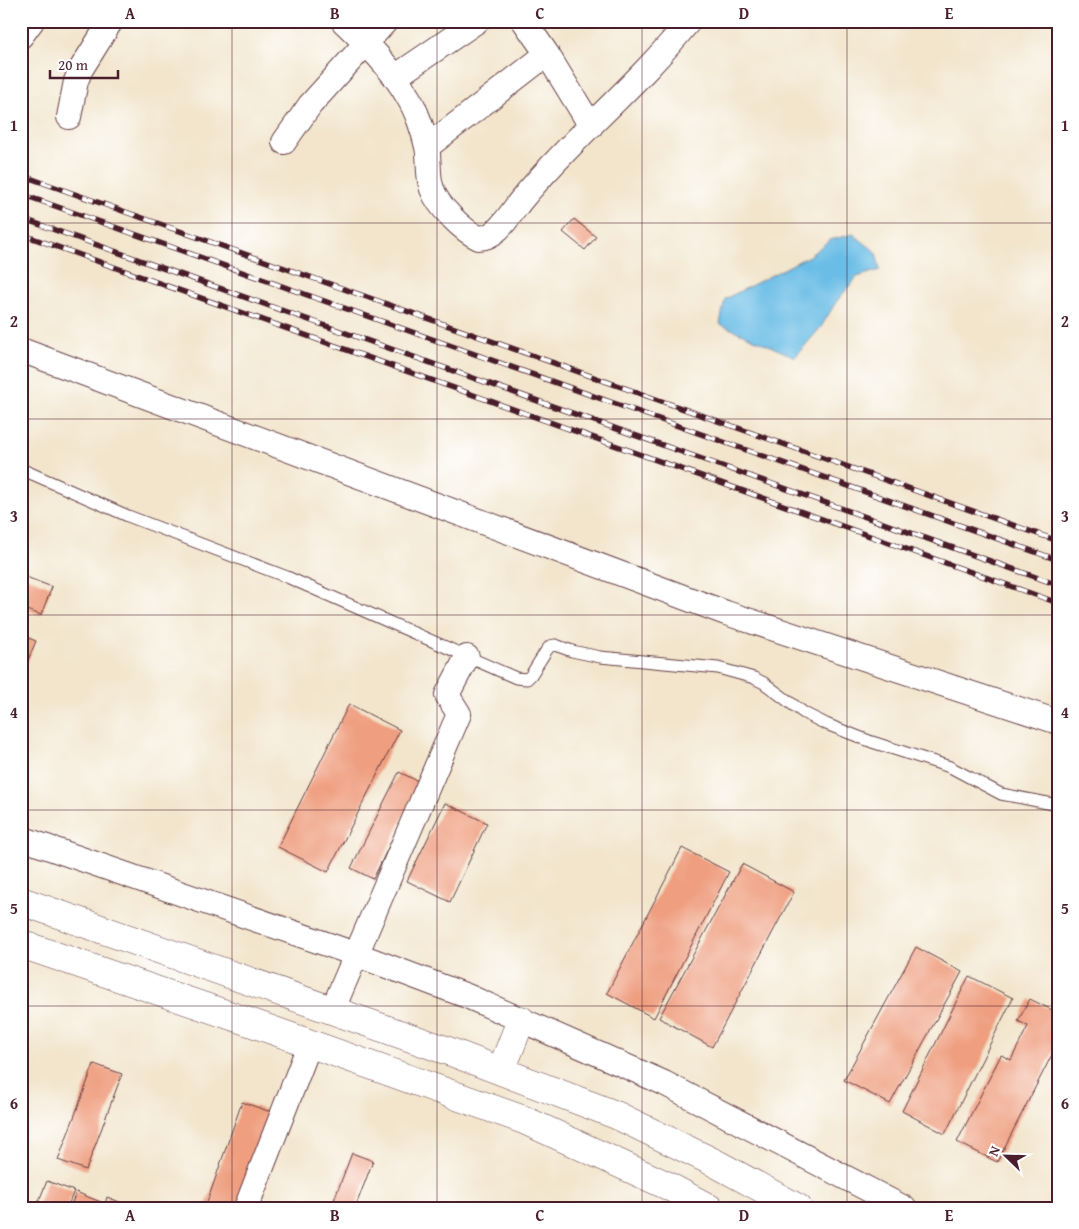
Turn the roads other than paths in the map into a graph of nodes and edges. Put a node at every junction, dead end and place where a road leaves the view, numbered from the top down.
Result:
1 (32, 21) edge
2 (110, 21) edge
3 (343, 21) edge
4 (386, 21) edge
5 (477, 21) edge
6 (524, 21) edge
7 (689, 21) edge
8 (21, 36) edge
9 (366, 43) junction
10 (548, 54) junction
11 (395, 77) junction
12 (69, 117) dead end
13 (591, 126) junction
14 (284, 142) dead end
15 (427, 147) junction
16 (21, 350) edge
17 (21, 469) edge
18 (467, 657) junction
19 (1058, 722) edge
20 (1058, 805) edge
21 (21, 838) edge
22 (21, 901) edge
23 (21, 944) edge
24 (355, 954) junction
25 (332, 1011) junction
26 (521, 1020) junction
27 (310, 1044) junction
28 (501, 1071) junction
29 (246, 1208) edge
30 (709, 1208) edge
31 (798, 1208) edge
32 (904, 1208) edge

1 - 8 street
2 - 12 street
3 - 9 street
4 - 9 street
5 - 11 street
6 - 10 street
7 - 13 street
9 - 11 street
9 - 14 street
10 - 13 street
10 - 15 street
11 - 15 street
13 - 15 street
16 - 19 street
17 - 18 lane
18 - 20 lane
18 - 24 street
21 - 24 street
22 - 25 street
23 - 27 street
24 - 25 street
24 - 26 street
25 - 28 street
26 - 28 street
26 - 32 street
27 - 29 street
27 - 30 street
28 - 31 street

